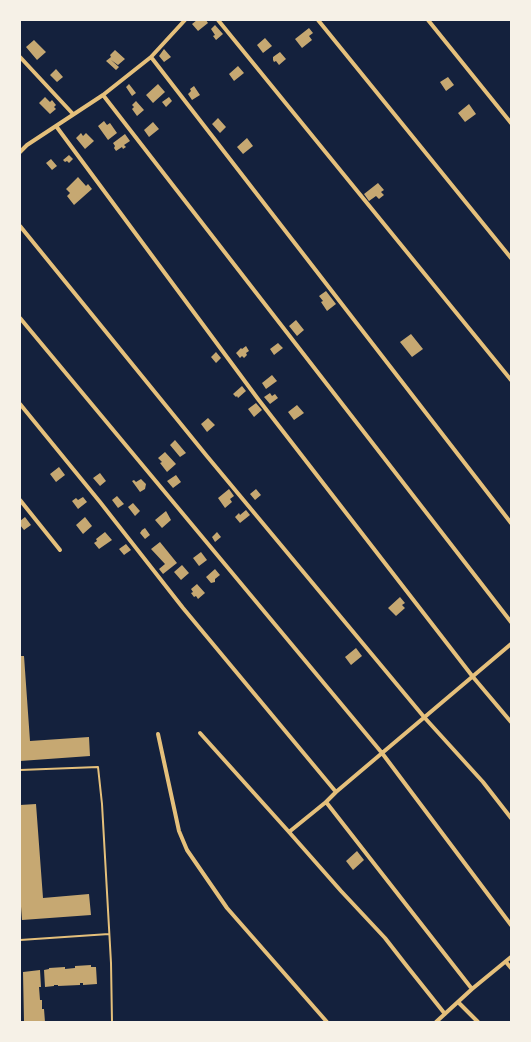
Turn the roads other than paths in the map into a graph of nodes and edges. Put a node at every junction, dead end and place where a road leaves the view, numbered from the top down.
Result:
1 (185, 20) edge
2 (218, 20) edge
3 (318, 20) edge
4 (428, 20) edge
5 (20, 57) edge
6 (151, 57) junction
7 (103, 95) junction
8 (73, 114) junction
9 (511, 123) edge
10 (56, 126) junction
11 (20, 152) edge
12 (20, 226) edge
13 (511, 258) edge
14 (20, 318) edge
15 (511, 380) edge
16 (20, 404) edge
17 (20, 500) edge
18 (511, 523) edge
19 (60, 550) dead end
20 (511, 622) edge
21 (511, 644) edge
22 (473, 677) junction
23 (424, 717) junction
24 (511, 722) edge
25 (200, 732) dead end
26 (158, 734) dead end
27 (382, 752) junction
28 (20, 770) edge
29 (336, 792) junction
30 (326, 802) junction
31 (511, 818) edge
32 (289, 832) junction
33 (511, 925) edge
34 (109, 934) junction
35 (20, 940) edge
36 (511, 957) edge
37 (506, 962) junction
38 (511, 968) edge
39 (472, 989) junction
40 (458, 1002) junction
41 (445, 1014) junction
42 (112, 1022) edge
43 (327, 1022) edge
44 (436, 1022) edge
45 (478, 1022) edge

1 - 6 street
2 - 15 street
3 - 13 street
4 - 9 street
5 - 8 street
6 - 7 street
6 - 18 street
7 - 8 street
7 - 20 street
8 - 10 street
10 - 11 street
10 - 22 street
12 - 23 street
14 - 27 street
16 - 29 street
17 - 19 street
21 - 22 street
22 - 23 street
22 - 24 street
23 - 27 street
23 - 31 street
25 - 32 street
26 - 43 street
27 - 29 street
27 - 33 street
28 - 34 lane
29 - 30 street
30 - 32 street
30 - 39 street
32 - 41 street
34 - 35 lane
34 - 42 lane
36 - 37 street
37 - 38 street
37 - 39 street
39 - 40 street
40 - 41 street
40 - 45 street
41 - 44 street

